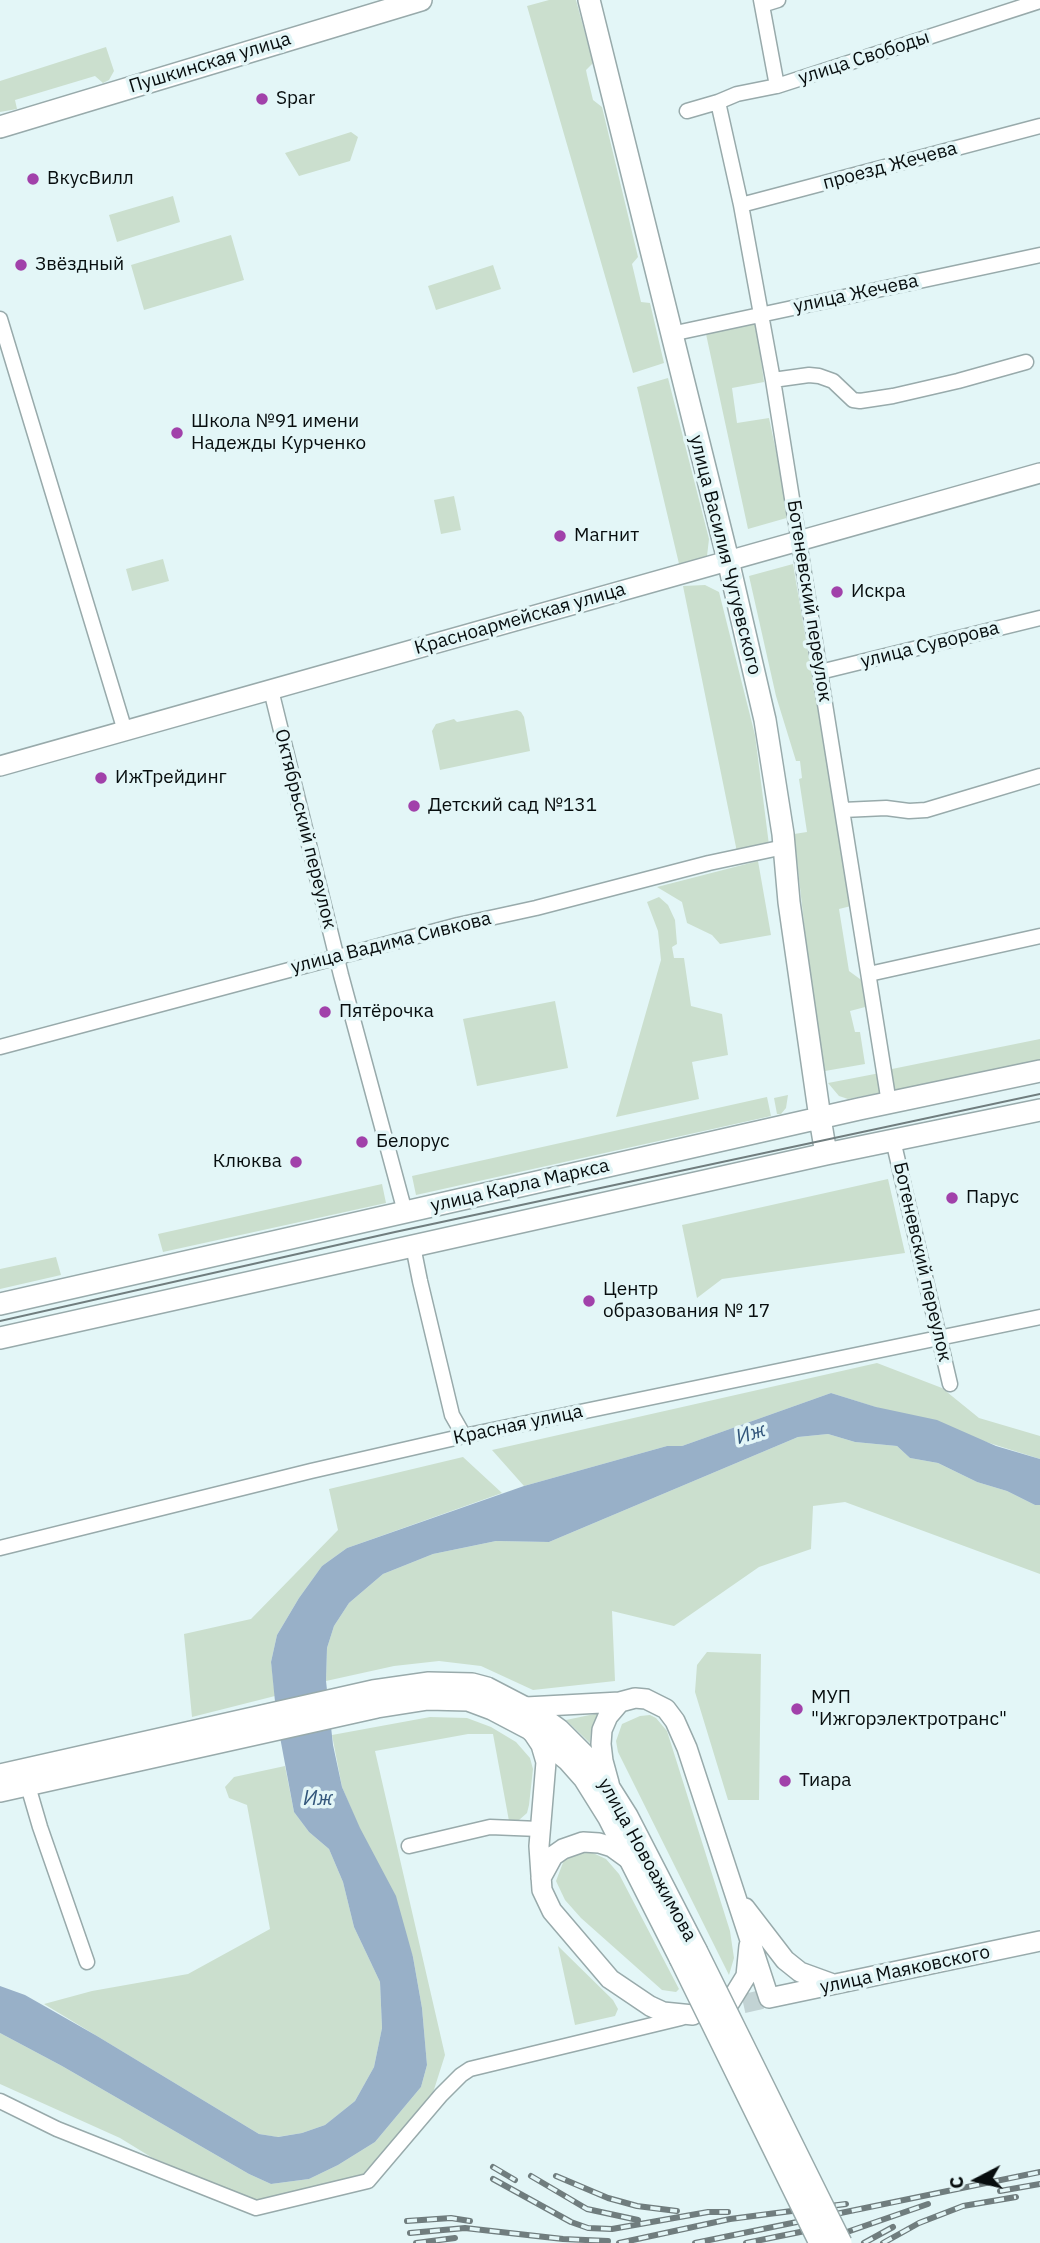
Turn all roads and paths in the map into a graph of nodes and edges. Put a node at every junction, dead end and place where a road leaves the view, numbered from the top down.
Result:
1 (421, 0) edge
2 (589, 0) edge
3 (778, 0) edge
4 (1040, 1) edge
5 (761, 2) edge
6 (777, 86) junction
7 (718, 102) junction
8 (687, 111) dead end
9 (1040, 126) edge
10 (0, 127) edge
11 (741, 205) junction
12 (1040, 255) edge
13 (762, 314) junction
14 (0, 319) edge
15 (671, 334) junction
16 (1026, 362) dead end
17 (773, 380) junction
18 (1040, 473) edge
19 (800, 539) junction
20 (728, 561) junction
21 (1040, 618) edge
22 (821, 672) junction
23 (271, 690) junction
24 (125, 731) junction
25 (0, 766) edge
26 (1040, 776) edge
27 (843, 810) junction
28 (784, 848) junction
29 (1040, 936) edge
30 (338, 957) junction
31 (869, 974) junction
32 (0, 1047) edge
33 (1040, 1072) edge
34 (889, 1103) junction
35 (1040, 1110) edge
36 (820, 1118) junction
37 (893, 1140) junction
38 (827, 1154) junction
39 (405, 1212) junction
40 (413, 1246) junction
41 (0, 1304) edge
42 (1040, 1317) edge
43 (0, 1338) edge
44 (940, 1339) junction
45 (950, 1384) dead end
46 (464, 1436) junction
47 (0, 1548) edge
48 (620, 1702) junction
49 (526, 1707) junction
50 (530, 1729) junction
51 (223, 1732) junction
52 (0, 1775) edge
53 (28, 1786) junction
54 (610, 1788) junction
55 (0, 1791) edge
56 (539, 1829) junction
57 (409, 1846) dead end
58 (630, 1860) junction
59 (540, 1879) junction
60 (737, 1897) junction
61 (750, 1938) junction
62 (1040, 1941) edge
63 (688, 1954) junction
64 (88, 1962) dead end
65 (834, 1984) junction
66 (720, 2009) dead end
67 (693, 2015) joint
68 (0, 2101) edge
69 (820, 2243) edge
70 (841, 2243) edge

1 - 10 main road, Пушкинская улица
2 - 15 main road, улица Василия Чугуевского
3 - 5 street
4 - 6 street, улица Свободы
5 - 6 street
6 - 7 street, улица Свободы
7 - 8 street, улица Свободы
7 - 11 street, Ботеневский переулок
9 - 11 street, проезд Жечева
11 - 13 street, Ботеневский переулок
12 - 13 street, улица Жечева
13 - 15 street, улица Жечева
13 - 17 street, Ботеневский переулок
14 - 24 street
15 - 20 main road, улица Василия Чугуевского
16 - 17 street
17 - 19 street, Ботеневский переулок
18 - 19 main road, Красноармейская улица
19 - 20 main road, Красноармейская улица
19 - 22 street, Ботеневский переулок
20 - 23 main road, Красноармейская улица
20 - 28 main road, улица Василия Чугуевского
21 - 22 street, улица Суворова
22 - 27 street, Ботеневский переулок
23 - 24 main road, Красноармейская улица
23 - 30 street, Октябрьский переулок
24 - 25 main road, Красноармейская улица
26 - 27 street
27 - 31 street, Ботеневский переулок
28 - 30 street, улица Вадима Сивкова
28 - 36 main road, улица Василия Чугуевского
29 - 31 street
30 - 32 street, улица Вадима Сивкова
30 - 39 street, Октябрьский переулок
31 - 34 street, Ботеневский переулок
33 - 34 main road, улица Карла Маркса
34 - 36 main road, улица Карла Маркса
35 - 37 main road, улица Карла Маркса
36 - 38 main road, улица Василия Чугуевского
36 - 39 main road, улица Карла Маркса
37 - 38 main road, улица Карла Маркса
37 - 44 street, Ботеневский переулок
38 - 40 main road, улица Карла Маркса
39 - 41 main road, улица Карла Маркса
40 - 43 main road, улица Карла Маркса
40 - 46 street
42 - 44 street, Красная улица
44 - 45 street, Ботеневский переулок
44 - 46 street, Красная улица
46 - 47 street, Красная улица
48 - 49 main road
48 - 54 main road
48 - 60 main road
49 - 51 main road, улица Новоажимова
49 - 54 main road, улица Новоажимова
50 - 51 main road, улица Новоажимова
50 - 56 main road
50 - 58 main road, улица Новоажимова
51 - 52 main road
51 - 53 main road
53 - 55 main road
53 - 64 street
54 - 63 main road, улица Новоажимова
56 - 57 street
56 - 59 main road
58 - 59 main road
58 - 63 main road, улица Новоажимова
59 - 67 main road
60 - 61 main road
60 - 65 main road
61 - 65 main road, улица Маяковского
61 - 66 main road
62 - 65 main road, улица Маяковского
63 - 69 main road, улица Новоажимова, bridge
63 - 70 main road, улица Новоажимова, bridge
67 - 68 street

